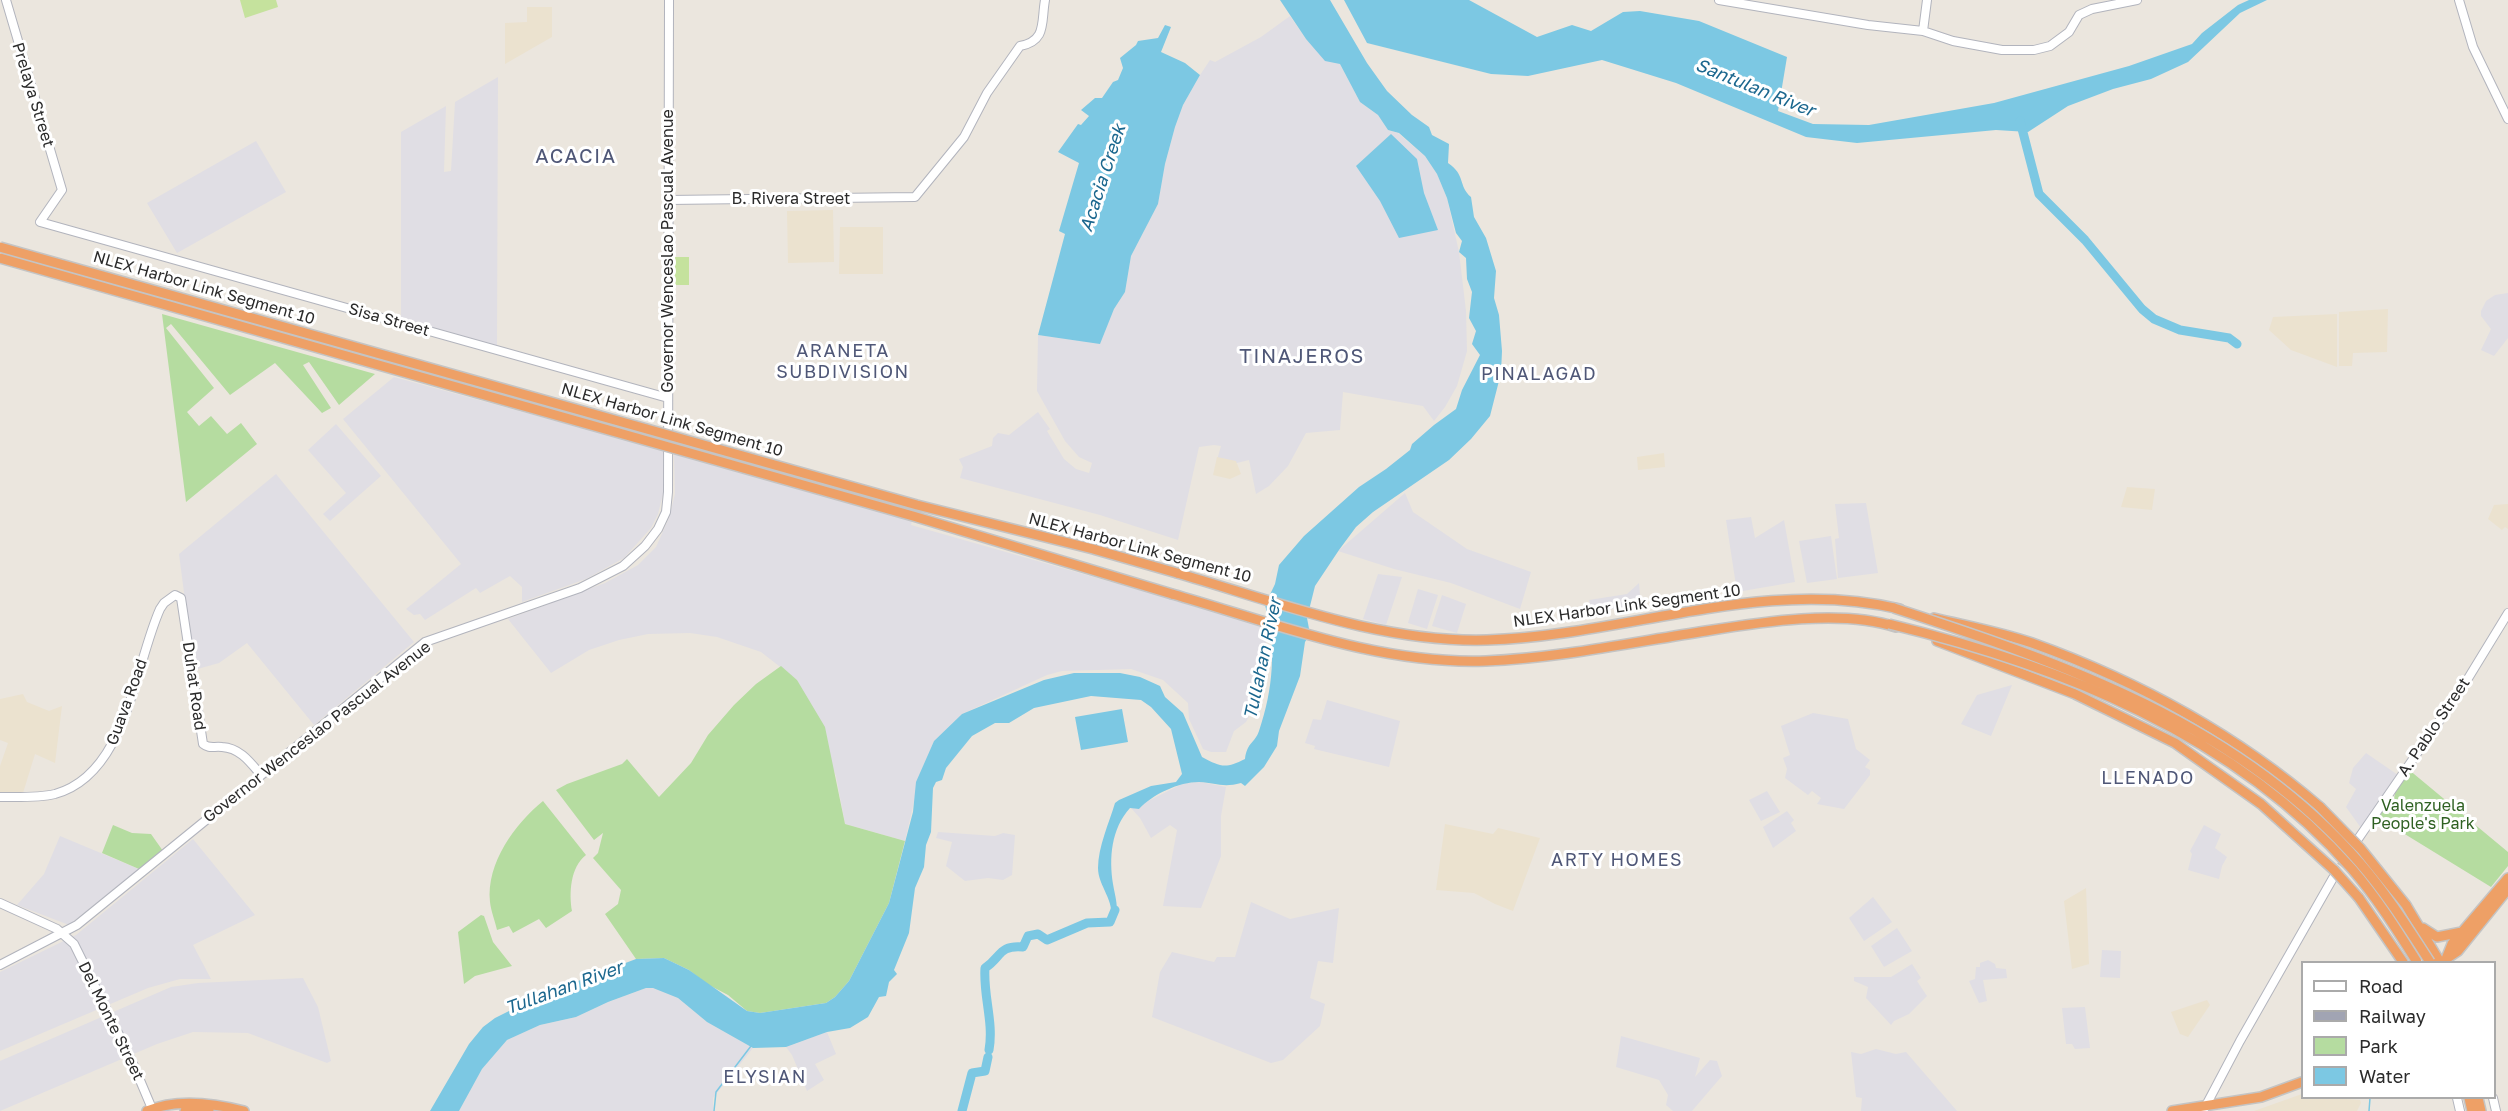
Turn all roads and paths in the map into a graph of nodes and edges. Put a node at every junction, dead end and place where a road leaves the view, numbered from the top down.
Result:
1 (6, 0) edge
2 (669, 0) edge
3 (1046, 0) edge
4 (1719, 0) edge
5 (1927, 0) edge
6 (2137, 0) edge
7 (2458, 0) edge
8 (1923, 31) junction
9 (2508, 119) edge
10 (668, 200) junction
11 (40, 222) joint
12 (0, 246) edge
13 (0, 258) edge
14 (668, 398) junction
15 (179, 595) joint
16 (1894, 608) junction
17 (2508, 613) edge
18 (1889, 624) junction
19 (261, 775) junction
20 (0, 797) edge
21 (2358, 839) tunnel mouth
22 (2333, 878) tunnel mouth
23 (2508, 878) edge
24 (2508, 889) edge
25 (0, 903) edge
26 (2421, 928) junction
27 (2462, 932) junction
28 (63, 934) junction
29 (2394, 947) junction
30 (2400, 961) edge
31 (2416, 961) edge
32 (2429, 961) edge
33 (2445, 961) edge
34 (2446, 961) edge
35 (2447, 961) edge
36 (0, 965) edge
37 (2301, 1082) edge
38 (2301, 1087) edge
39 (2206, 1109) edge
40 (151, 1110) edge
41 (185, 1111) edge
42 (209, 1111) edge
43 (244, 1111) edge
44 (2172, 1111) edge

1 - 11 street, Prelaya Street
2 - 10 street, Governor Wenceslao Pascual Avenue
3 - 10 street, B. Rivera Street
4 - 8 street
5 - 8 street
6 - 8 street
7 - 9 street
10 - 14 street, Governor Wenceslao Pascual Avenue
11 - 14 street, Sisa Street
12 - 16 highway, NLEX Harbor Link Segment 10, bridge
13 - 18 highway, NLEX Harbor Link Segment 10, bridge
14 - 19 street, Governor Wenceslao Pascual Avenue
15 - 19 street, Duhat Road
15 - 20 street, Guava Road
16 - 26 highway, bridge
16 - 32 highway, NLEX Harbor Link Segment 10, bridge
17 - 21 street, A. Pablo Street
18 - 29 highway, bridge
18 - 31 highway, NLEX Harbor Link Segment 10, bridge
19 - 28 street, Governor Wenceslao Pascual Avenue
22 - 39 street
23 - 27 highway
24 - 35 highway
25 - 28 street
26 - 27 highway
26 - 29 highway
26 - 33 highway
27 - 34 highway
28 - 36 street, Governor Wenceslao Pascual Avenue
28 - 40 street, Del Monte Street
29 - 30 highway
37 - 39 highway
38 - 39 highway
39 - 44 highway
40 - 43 highway
41 - 42 highway

